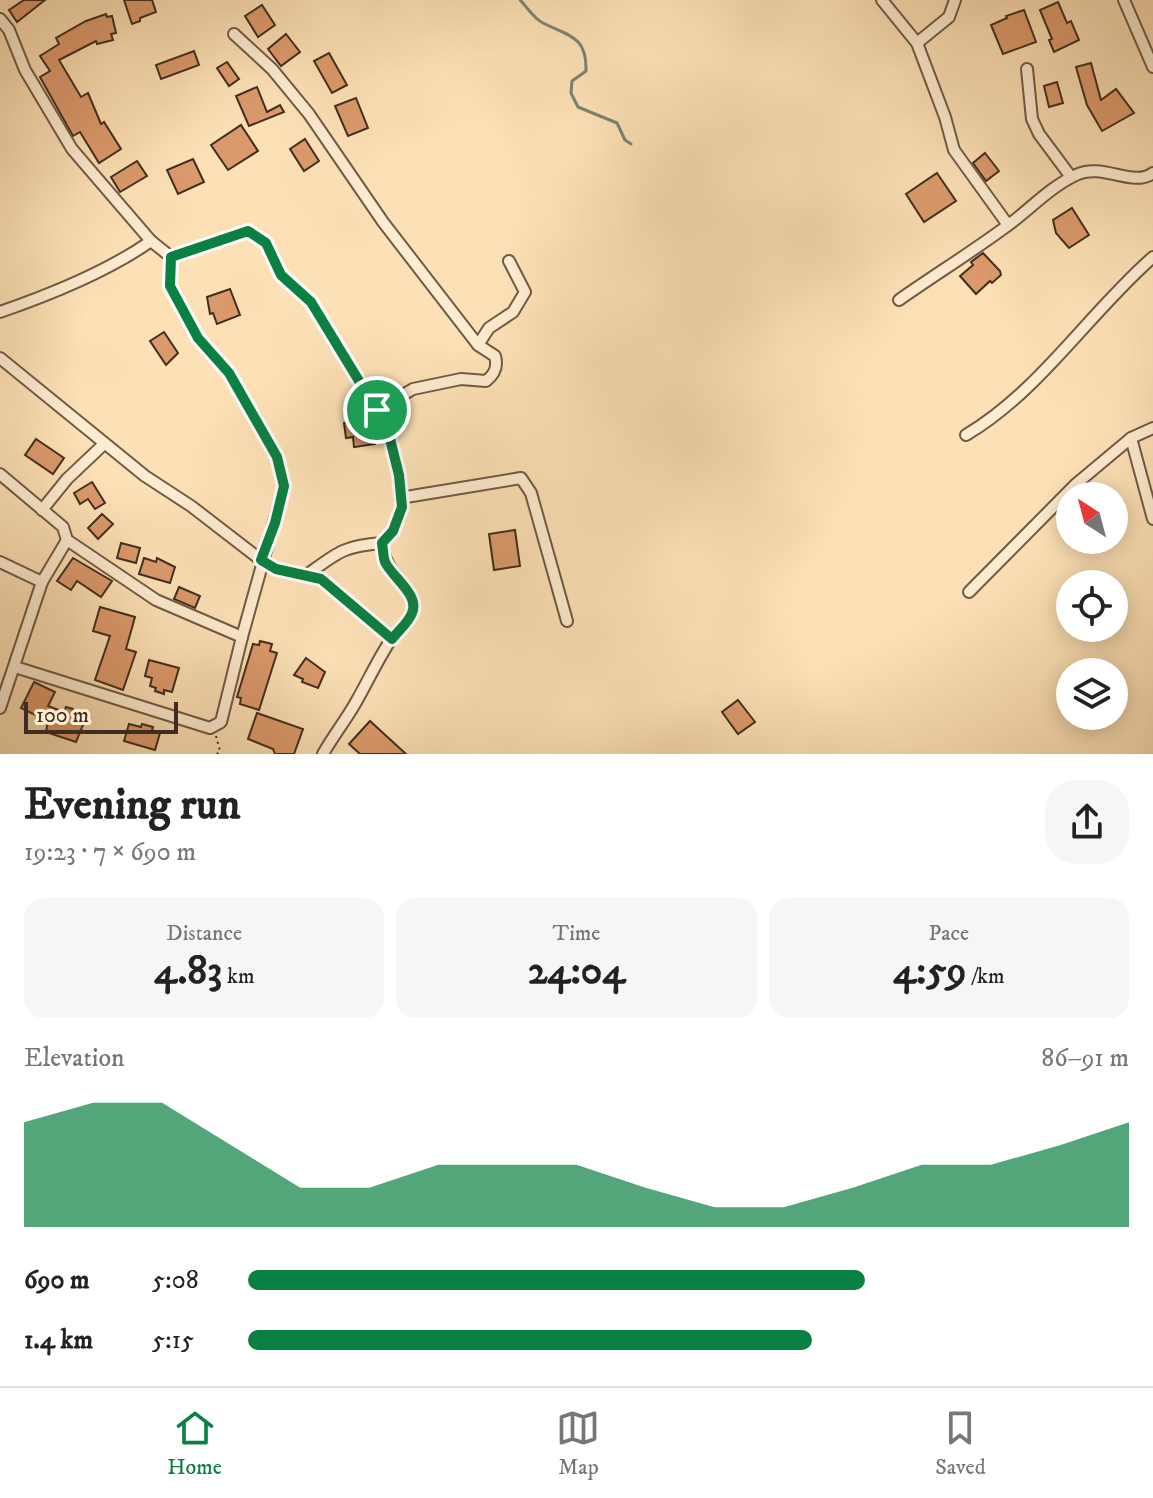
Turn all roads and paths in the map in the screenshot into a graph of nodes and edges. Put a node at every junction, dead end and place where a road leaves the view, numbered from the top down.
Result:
1 (882, 0) edge
2 (955, 0) edge
3 (1124, 0) edge
4 (0, 19) edge
5 (234, 34) dead end
6 (917, 43) junction
7 (1153, 67) edge
8 (1027, 69) dead end
9 (1153, 173) edge
10 (1071, 177) junction
11 (1008, 225) junction
12 (151, 241) junction
13 (171, 257) junction
14 (1153, 257) edge
15 (509, 261) dead end
16 (899, 300) dead end
17 (0, 312) edge
18 (478, 345) junction
19 (0, 358) edge
20 (377, 410) junction
21 (1153, 428) edge
22 (966, 435) dead end
23 (1131, 438) junction
24 (104, 444) junction
25 (0, 474) edge
26 (400, 498) junction
27 (42, 510) junction
28 (1153, 519) edge
29 (67, 540) junction
30 (382, 543) junction
31 (261, 560) junction
32 (0, 562) edge
33 (308, 574) junction
34 (42, 582) junction
35 (969, 592) dead end
36 (567, 621) dead end
37 (242, 637) junction
38 (392, 639) junction
39 (15, 667) junction
40 (0, 708) edge
41 (214, 727) junction
42 (217, 754) edge
43 (323, 754) edge

1 - 6 street
2 - 6 street
3 - 7 street
4 - 12 street
5 - 18 street
6 - 11 street
8 - 10 street
9 - 10 street
10 - 11 street
11 - 16 street
12 - 13 street
12 - 17 street
13 - 20 street
13 - 31 street
14 - 22 street
15 - 18 street
18 - 20 street
19 - 24 street
20 - 26 street
21 - 23 street
23 - 28 street
23 - 35 street
24 - 27 street
24 - 31 street
25 - 27 street
26 - 30 street
26 - 36 street
27 - 29 street
29 - 34 street
29 - 37 street
30 - 33 street
30 - 38 street
31 - 33 street
31 - 37 street
32 - 34 street
33 - 38 street
34 - 39 street
37 - 41 street
38 - 43 street
39 - 40 street
39 - 41 street
41 - 42 path

